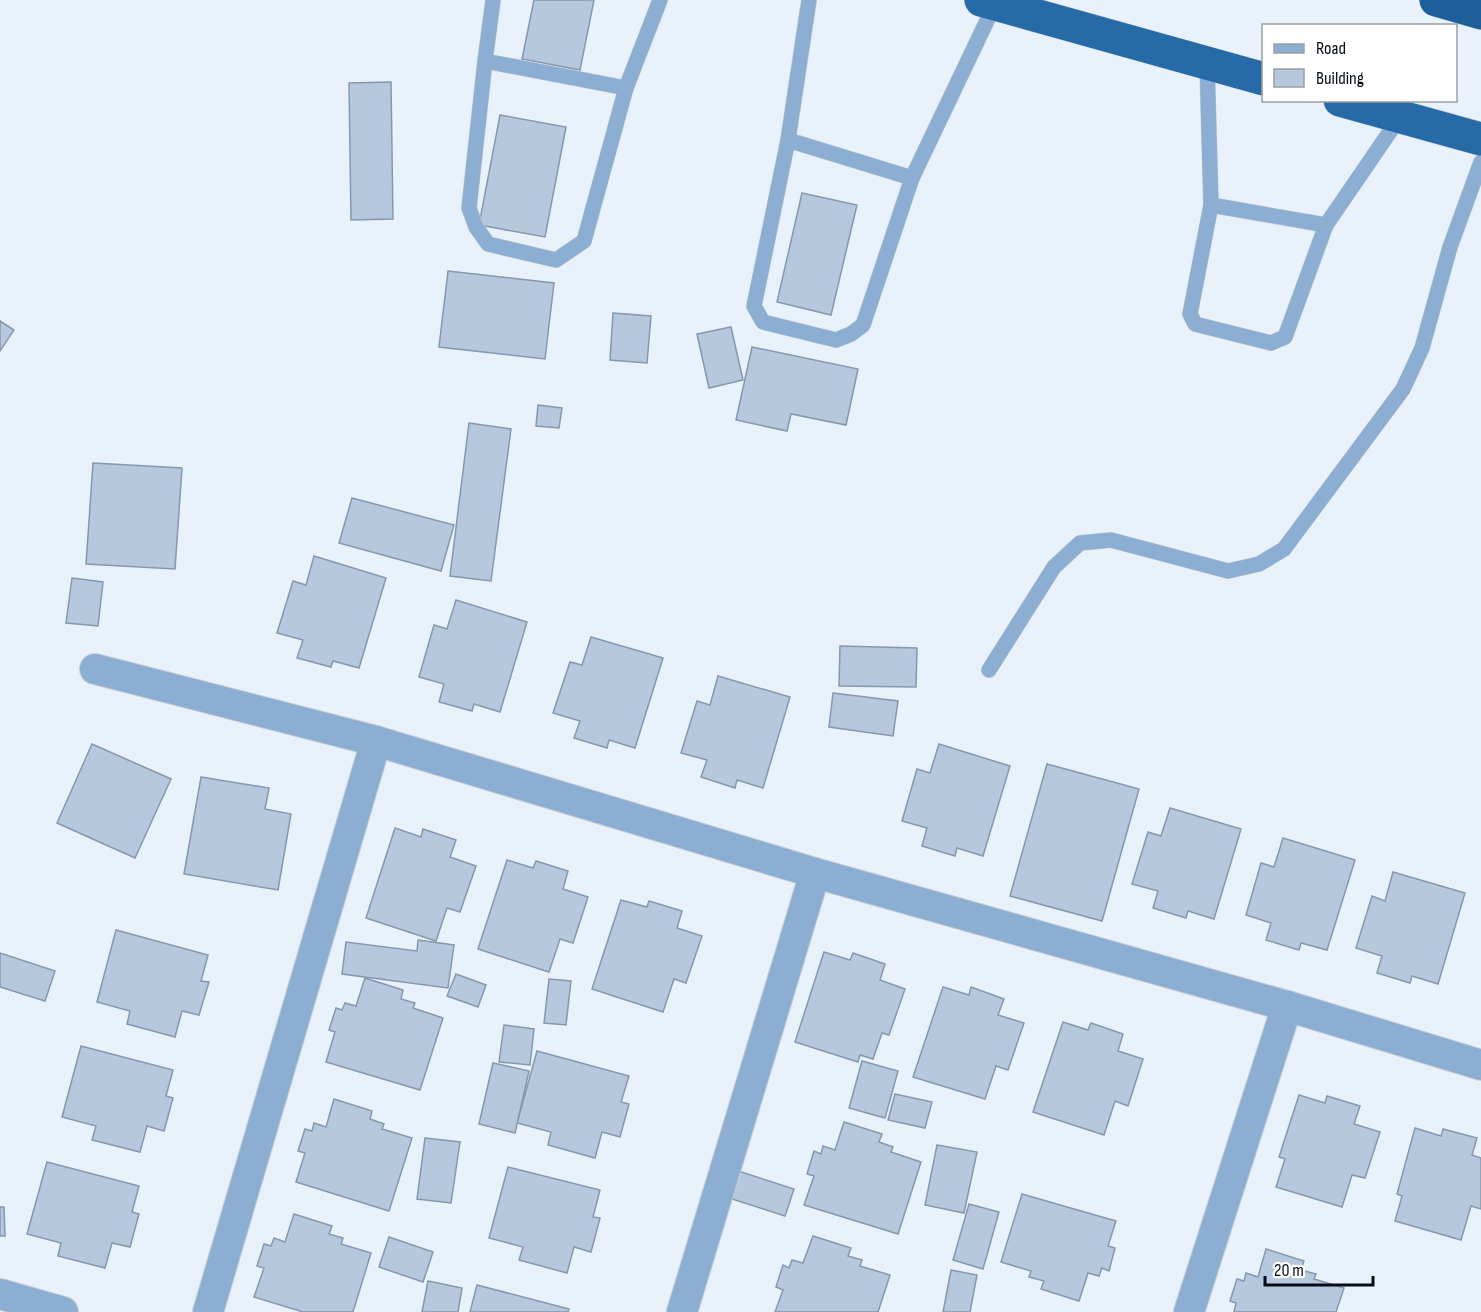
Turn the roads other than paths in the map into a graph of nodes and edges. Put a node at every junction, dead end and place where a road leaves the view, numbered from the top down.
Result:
1 (493, 0) edge
2 (660, 0) edge
3 (809, 0) edge
4 (1436, 0) edge
5 (988, 2) edge
6 (1481, 13) edge
7 (485, 61) junction
8 (1207, 63) junction
9 (1262, 79) edge
10 (626, 88) junction
11 (1347, 102) edge
12 (1400, 117) junction
13 (1481, 139) edge
14 (788, 140) junction
15 (1481, 162) edge
16 (912, 178) junction
17 (1211, 205) junction
18 (1326, 225) junction
19 (95, 669) dead end
20 (989, 670) dead end
21 (376, 741) junction
22 (815, 873) junction
23 (1287, 1006) junction
24 (1481, 1065) edge
25 (0, 1294) edge
26 (63, 1312) edge
27 (208, 1312) edge
28 (682, 1312) edge
29 (1189, 1312) edge

1 - 7 lane
2 - 10 lane
3 - 14 lane
4 - 6 highway
5 - 8 highway
5 - 16 lane
7 - 10 lane
7 - 10 lane
8 - 9 highway
8 - 17 lane
11 - 12 highway
12 - 13 highway
12 - 18 lane
14 - 16 lane
14 - 16 lane
15 - 20 lane
17 - 18 lane
17 - 18 lane
19 - 21 street
21 - 22 street
21 - 27 street
22 - 23 street
22 - 28 street
23 - 24 street
23 - 29 street
25 - 26 street

